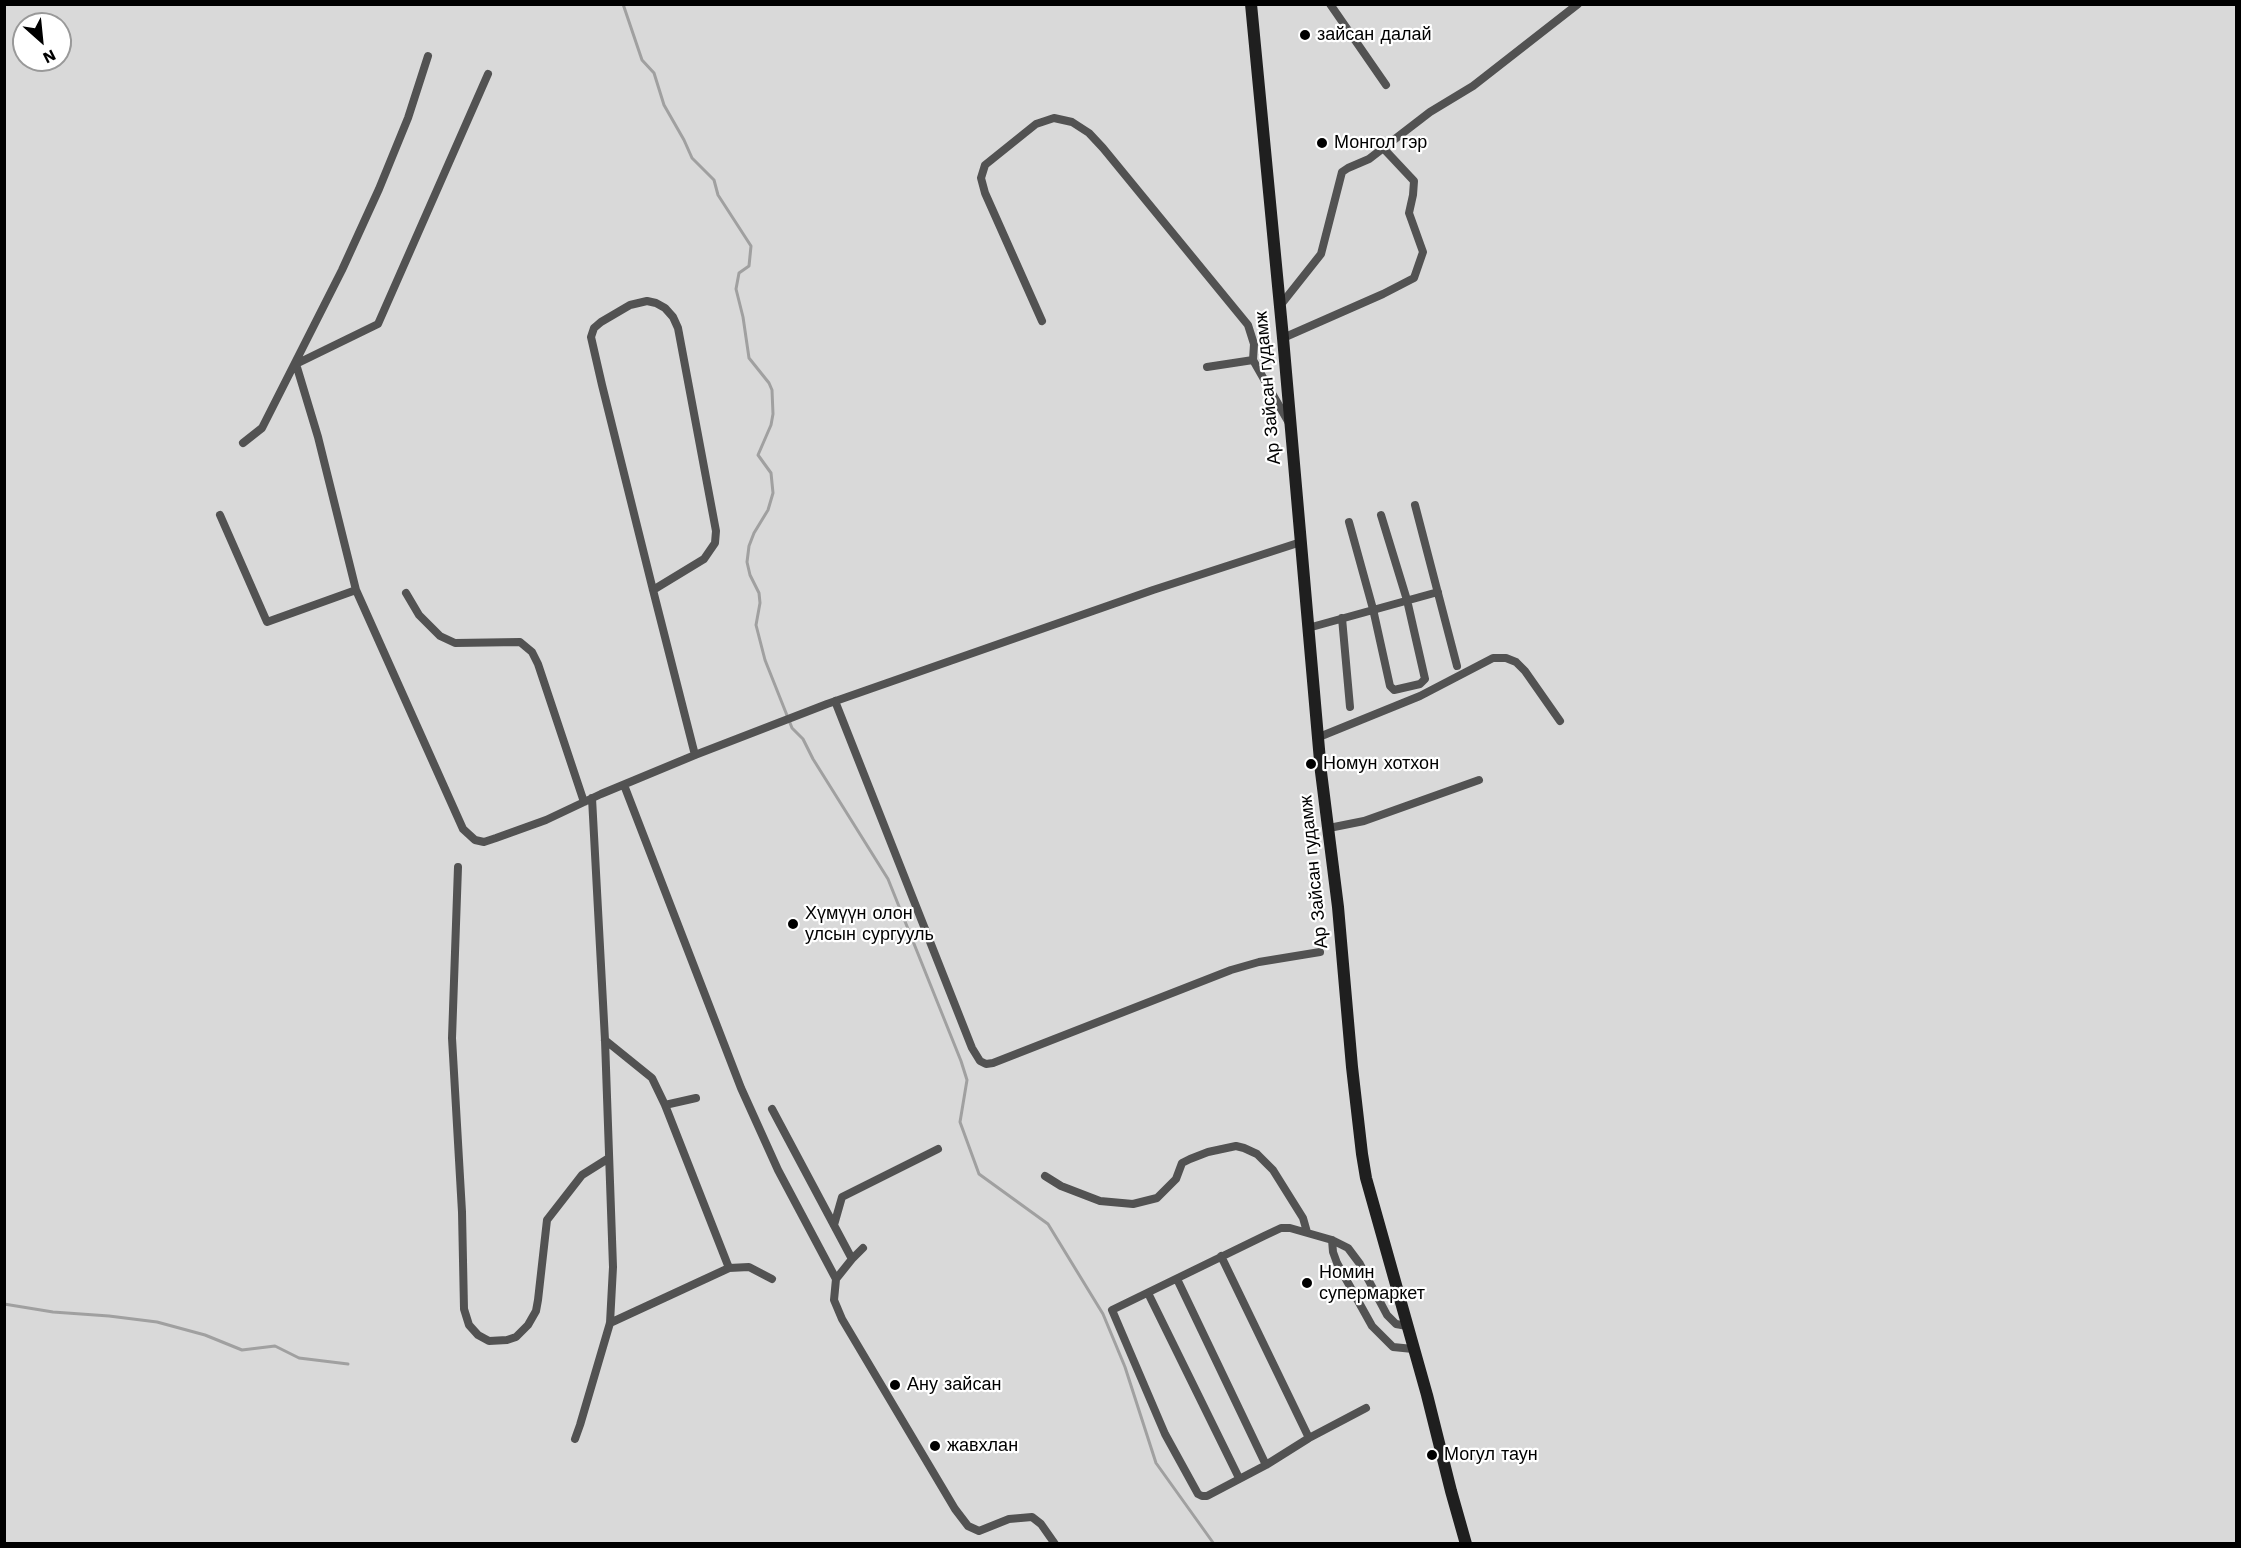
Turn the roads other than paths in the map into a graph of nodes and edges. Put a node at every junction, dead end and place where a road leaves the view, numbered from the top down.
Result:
1 (1251, 4) edge
2 (1330, 4) edge
3 (1578, 4) edge
4 (428, 56) dead end
5 (488, 74) dead end
6 (1386, 85) dead end
7 (1384, 149) junction
8 (1279, 307) junction
9 (1042, 321) dead end
10 (1283, 338) junction
11 (1253, 360) junction
12 (296, 364) junction
13 (1206, 368) dead end
14 (1291, 426) junction
15 (243, 443) dead end
16 (1415, 506) dead end
17 (220, 515) dead end
18 (1381, 515) dead end
19 (1349, 522) dead end
20 (1301, 542) junction
21 (356, 590) junction
22 (653, 590) junction
23 (1438, 592) junction
24 (406, 593) dead end
25 (1407, 600) junction
26 (1373, 609) junction
27 (1342, 618) junction
28 (1308, 627) junction
29 (1457, 666) dead end
30 (835, 701) junction
31 (1350, 707) dead end
32 (1560, 722) dead end
33 (1319, 737) junction
34 (695, 755) junction
35 (1479, 780) dead end
36 (624, 785) junction
37 (588, 800) junction
38 (1329, 828) junction
39 (458, 867) dead end
40 (1320, 952) dead end
41 (605, 1040) junction
42 (696, 1098) dead end
43 (665, 1105) junction
44 (772, 1109) dead end
45 (938, 1149) dead end
46 (609, 1158) junction
47 (1045, 1176) dead end
48 (834, 1226) junction
49 (1307, 1232) junction
50 (1332, 1240) junction
51 (863, 1248) dead end
52 (1221, 1256) junction
53 (852, 1259) junction
54 (729, 1268) junction
55 (772, 1279) dead end
56 (836, 1279) junction
57 (1177, 1279) junction
58 (1148, 1293) junction
59 (609, 1323) junction
60 (1407, 1326) junction
61 (1413, 1348) junction
62 (1366, 1408) dead end
63 (1309, 1438) junction
64 (574, 1439) dead end
65 (1266, 1465) junction
66 (1239, 1478) junction
67 (1055, 1544) edge
68 (1466, 1544) edge

1 - 8 street, Ар Зайсан гудамж
2 - 6 street
3 - 7 street
4 - 12 street
5 - 12 street
7 - 8 street
7 - 10 street
8 - 10 street, Ар Зайсан гудамж
9 - 11 street
10 - 14 street, Ар Зайсан гудамж
11 - 13 street
11 - 14 street
12 - 15 street
12 - 21 street
14 - 20 street, Ар Зайсан гудамж
16 - 23 street
17 - 21 street
18 - 25 street
19 - 26 street
20 - 28 street, Ар Зайсан гудамж
20 - 30 street
21 - 37 street
22 - 22 street
22 - 34 street
23 - 25 street
23 - 29 street
24 - 37 street
25 - 26 street
25 - 26 street
26 - 27 street
27 - 28 street
27 - 31 street
28 - 33 street, Ар Зайсан гудамж
30 - 34 street
30 - 40 street
32 - 33 street
33 - 38 street, Ар Зайсан гудамж
34 - 36 street
35 - 38 street
36 - 37 street
36 - 56 street
37 - 41 street
38 - 60 street, Ар Зайсан гудамж
39 - 46 street
41 - 43 street
41 - 46 street
42 - 43 street
43 - 54 street
44 - 48 street
45 - 48 street
46 - 59 street
47 - 49 street
48 - 53 street
49 - 50 street
49 - 52 street
50 - 60 street
50 - 61 street
51 - 53 street
52 - 57 street
52 - 63 street
53 - 56 street
54 - 55 street
54 - 59 street
56 - 67 street
57 - 58 street
57 - 65 street
58 - 66 street
58 - 66 street
59 - 64 street
60 - 61 street, Ар Зайсан гудамж
61 - 68 street, Ар Зайсан гудамж
62 - 63 street
63 - 65 street
65 - 66 street

